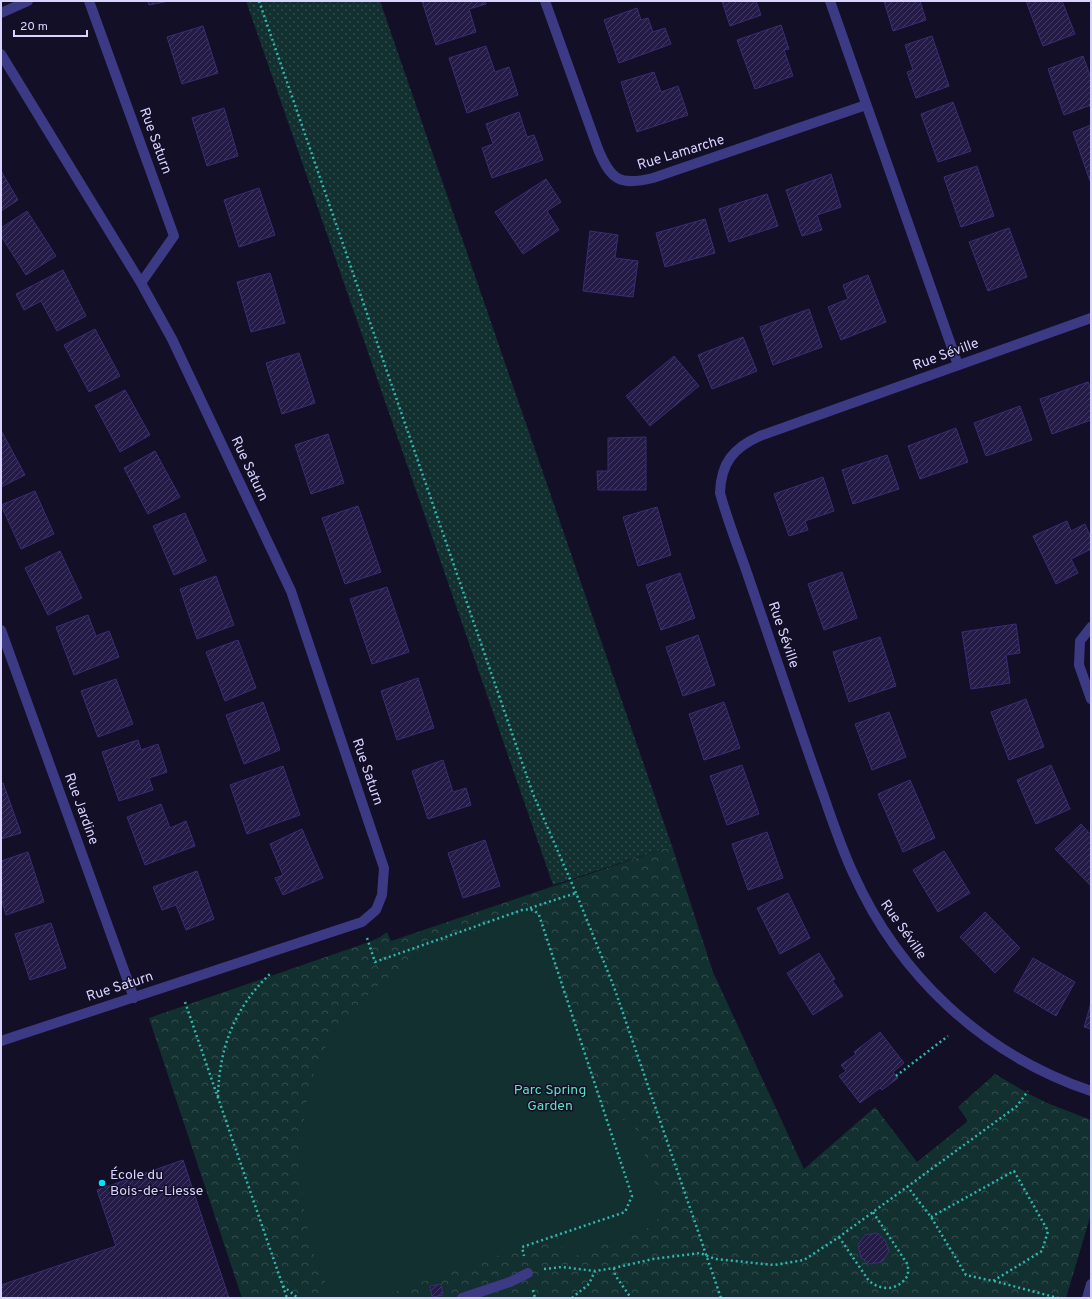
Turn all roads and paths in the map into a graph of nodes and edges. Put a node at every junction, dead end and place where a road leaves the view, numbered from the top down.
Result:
1 (28, 1) edge
2 (90, 1) edge
3 (259, 1) edge
4 (545, 1) edge
5 (830, 1) edge
6 (1, 13) edge
7 (1, 54) edge
8 (866, 105) junction
9 (141, 284) junction
10 (1091, 318) edge
11 (958, 365) junction
12 (1091, 627) edge
13 (1, 630) edge
14 (1091, 699) edge
15 (576, 893) junction
16 (530, 909) junction
17 (367, 940) dead end
18 (271, 973) dead end
19 (134, 998) junction
20 (185, 1002) dead end
21 (948, 1036) dead end
22 (1, 1041) edge
23 (896, 1076) dead end
24 (1028, 1091) dead end
25 (1091, 1091) edge
26 (218, 1099) junction
27 (907, 1186) junction
28 (611, 1211) dead end
29 (873, 1212) junction
30 (612, 1216) junction
31 (931, 1217) junction
32 (839, 1237) junction
33 (706, 1255) junction
34 (614, 1268) junction
35 (595, 1271) junction
36 (528, 1273) junction
37 (993, 1281) junction
38 (1091, 1284) edge
39 (282, 1285) junction
40 (287, 1298) edge
41 (298, 1298) edge
42 (462, 1298) edge
43 (572, 1298) edge
44 (631, 1298) edge
45 (721, 1298) edge
46 (1058, 1298) edge
47 (1087, 1298) edge

1 - 6 street
2 - 9 street, Rue Saturn
3 - 15 path
4 - 8 street, Rue Lamarche
5 - 8 street
7 - 9 street, Rue Saturn
8 - 11 street
9 - 19 street, Rue Saturn
10 - 11 street, Rue Séville
11 - 25 street, Rue Séville
12 - 14 street
13 - 19 street, Rue Jardine
15 - 16 path
15 - 33 path
16 - 17 path
16 - 30 path
18 - 26 path
19 - 22 street, Rue Saturn
20 - 26 path
21 - 23 path
24 - 27 path
26 - 39 path
27 - 29 path
27 - 31 path
28 - 30 path
29 - 32 path
29 - 32 path
30 - 36 path
31 - 37 path
31 - 37 path
32 - 33 path
33 - 34 path
33 - 45 path
34 - 35 path
34 - 44 path
35 - 36 path
35 - 43 path
36 - 42 street
37 - 46 path
38 - 47 street
39 - 40 path
39 - 41 path

